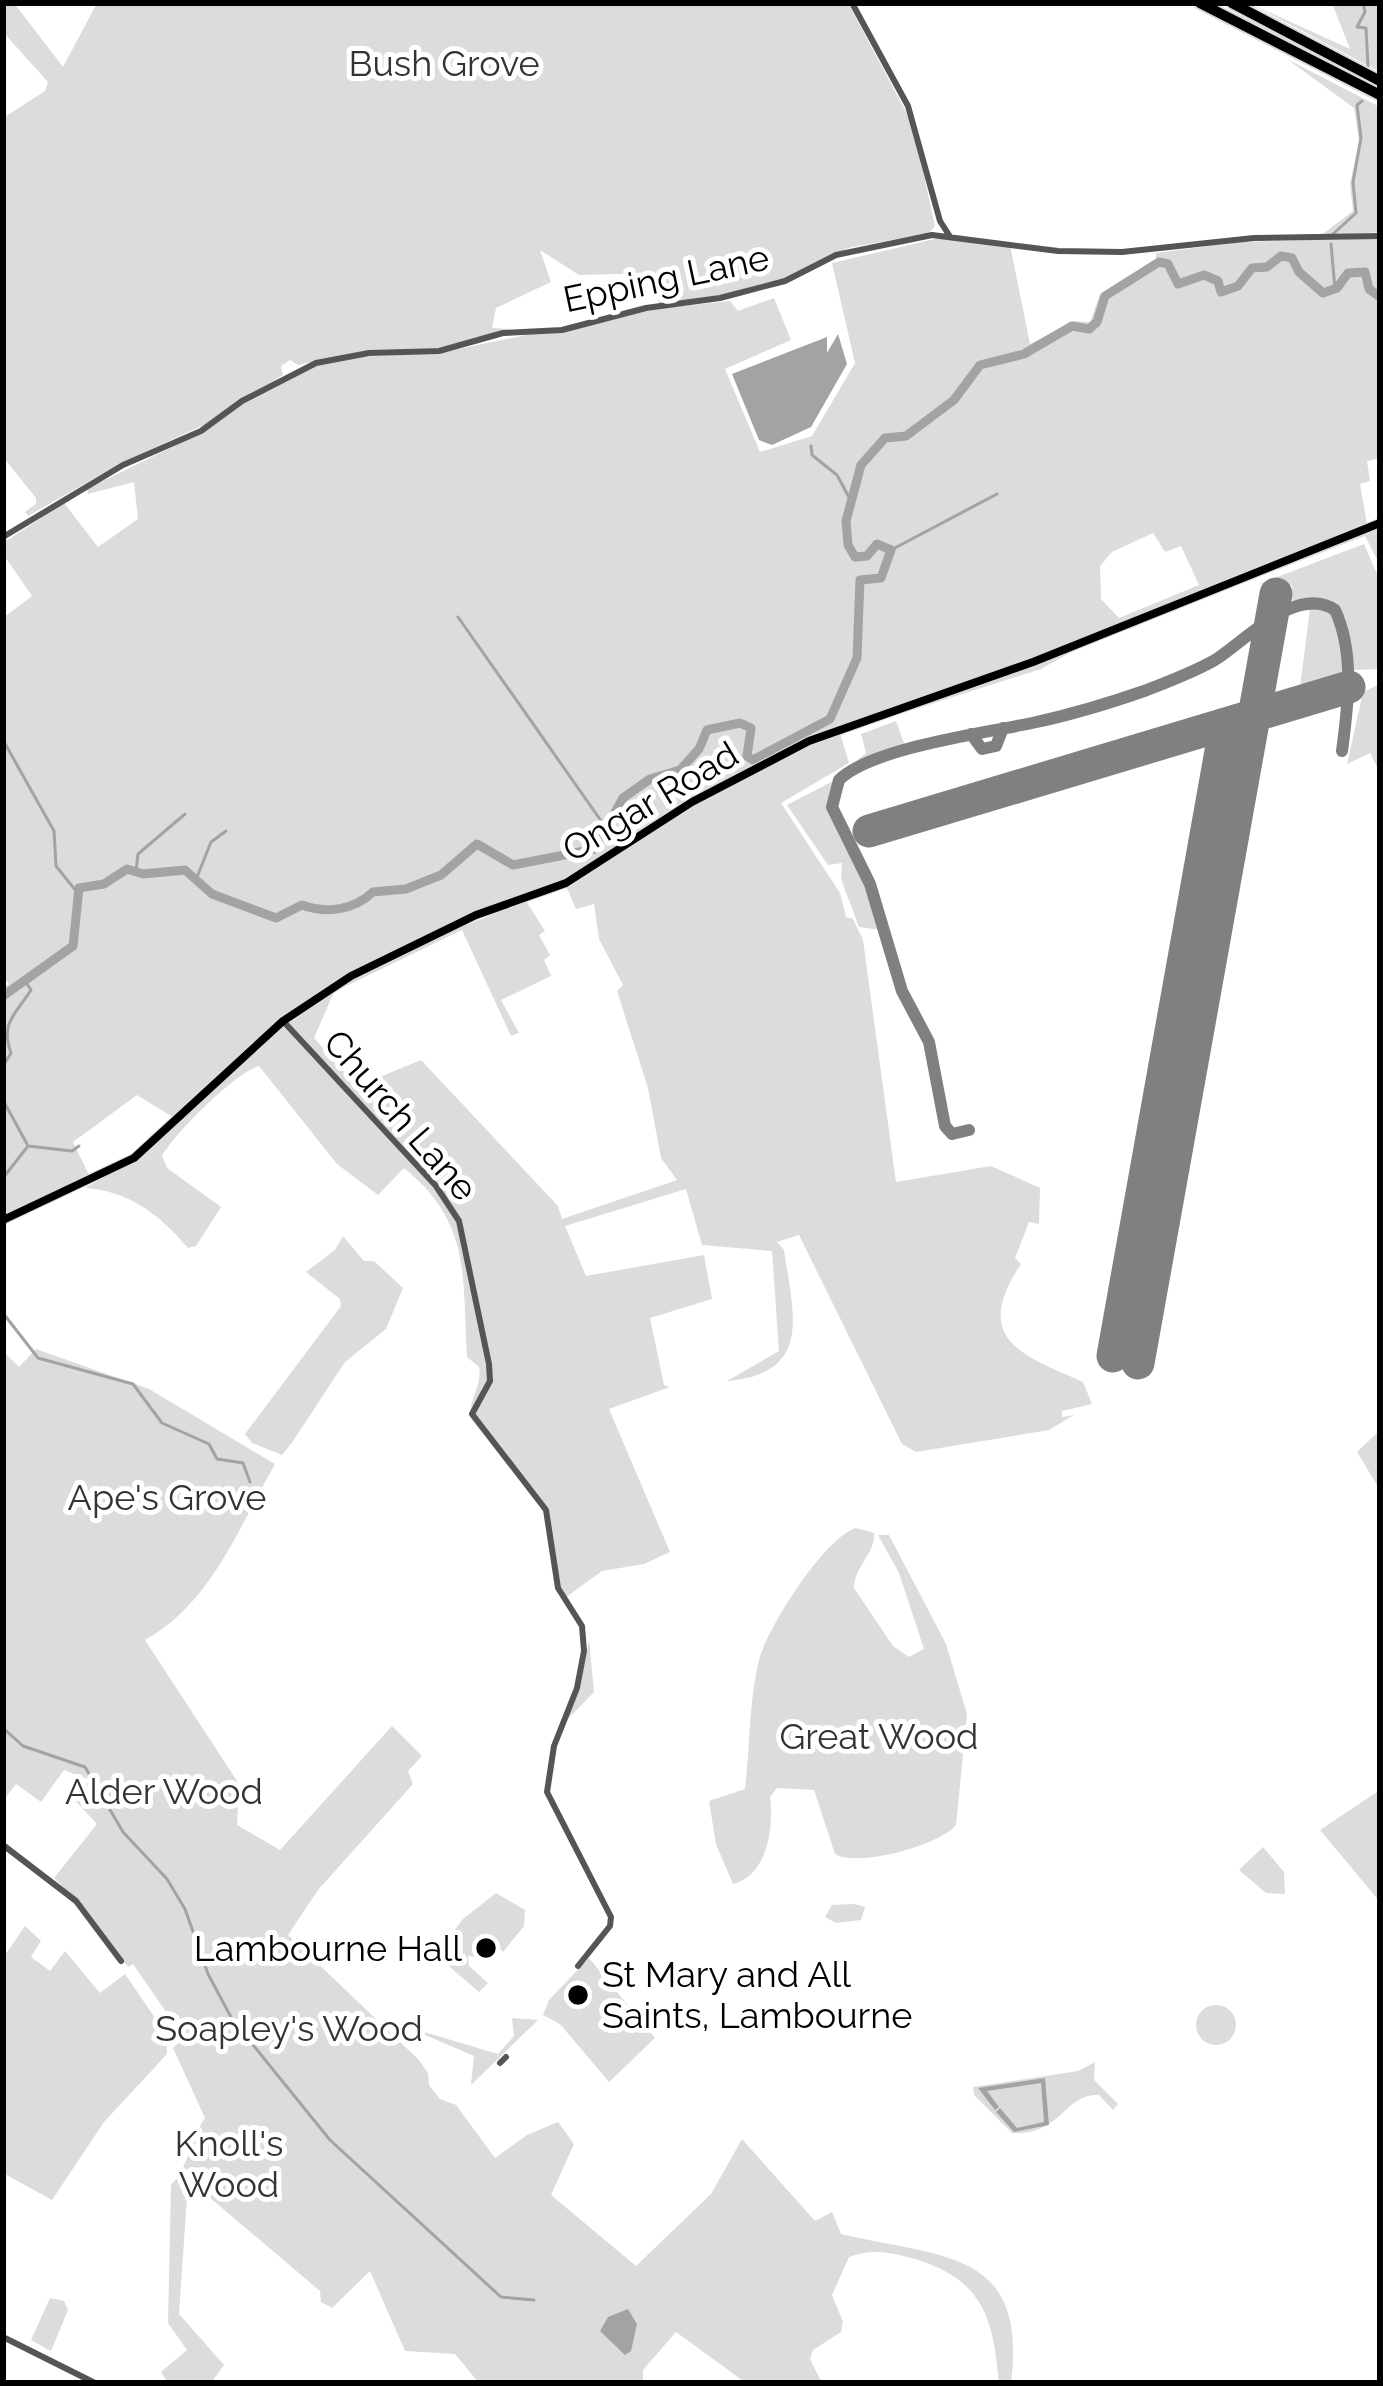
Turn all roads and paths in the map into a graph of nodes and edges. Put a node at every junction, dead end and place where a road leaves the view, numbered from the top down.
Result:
1 (851, 3) edge
2 (1200, 3) edge
3 (1232, 3) edge
4 (1380, 81) edge
5 (1380, 95) edge
6 (940, 221) junction
7 (932, 235) junction
8 (949, 235) junction
9 (1380, 236) edge
10 (1380, 523) edge
11 (3, 537) edge
12 (283, 1021) junction
13 (3, 1220) edge
14 (3, 1845) edge
15 (121, 1961) dead end
16 (578, 1966) dead end
17 (3, 2337) edge
18 (94, 2383) edge

1 - 6 street
2 - 5 highway
3 - 4 highway
6 - 7 street
6 - 8 street
7 - 8 street, Epping Lane
7 - 11 street, Epping Lane
8 - 9 street, Epping Lane
10 - 12 main road, Ongar Road
12 - 13 main road, Ongar Road
12 - 16 street, Church Lane
14 - 15 street
17 - 18 street

